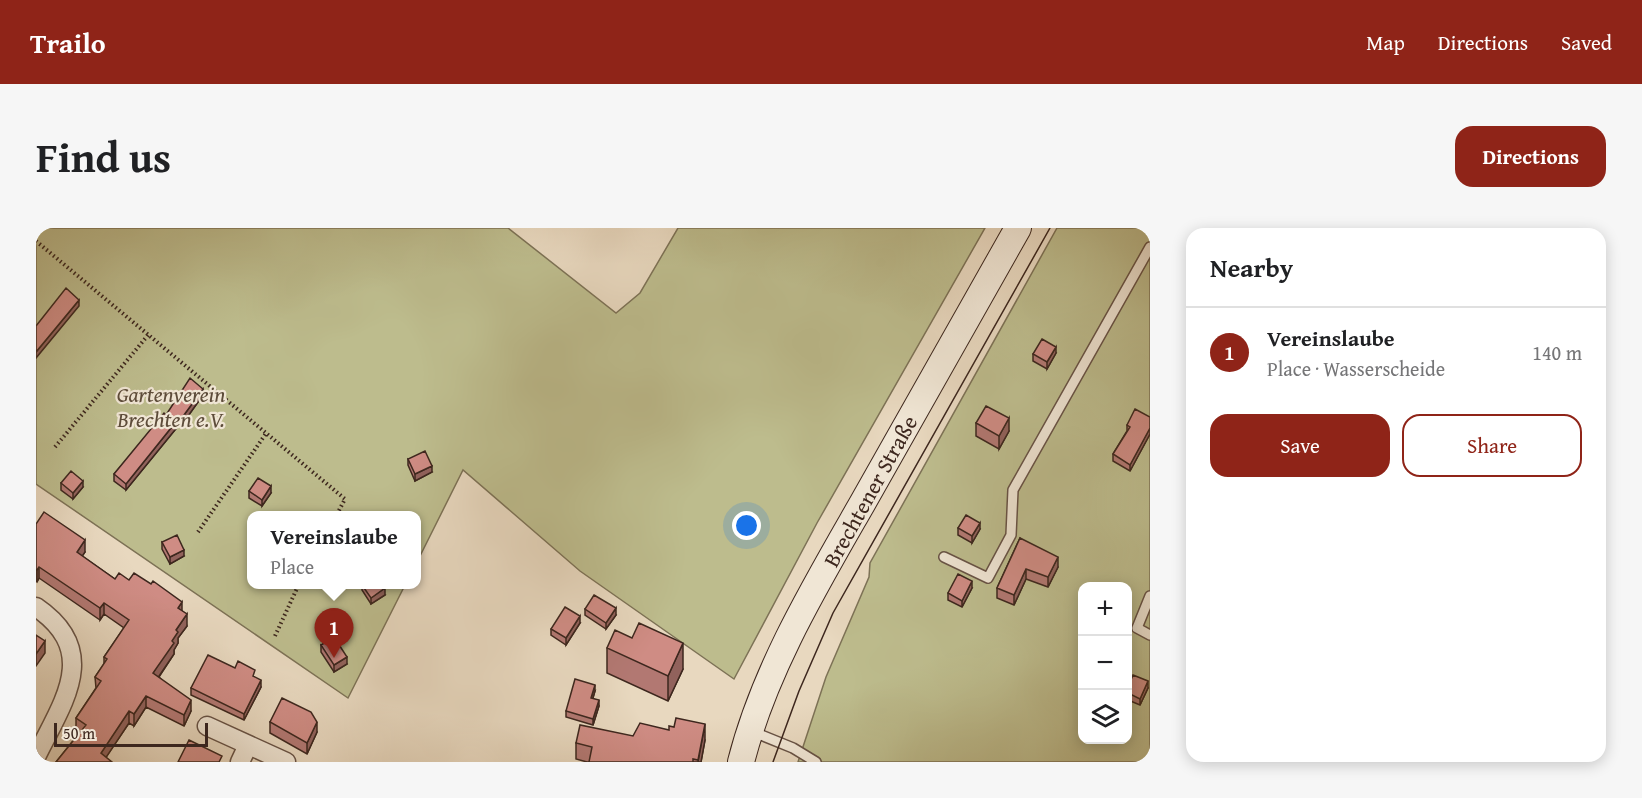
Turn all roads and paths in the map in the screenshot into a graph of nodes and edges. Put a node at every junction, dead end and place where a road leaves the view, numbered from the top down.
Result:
1 (1018, 228) edge
2 (36, 241) edge
3 (1150, 247) edge
4 (149, 334) junction
5 (267, 432) junction
6 (55, 447) dead end
7 (339, 511) edge
8 (198, 532) dead end
9 (944, 557) dead end
10 (297, 589) edge
11 (1150, 596) edge
12 (36, 607) edge
13 (1132, 627) edge
14 (1150, 634) edge
15 (275, 636) dead end
16 (207, 726) dead end
17 (749, 731) junction
18 (248, 745) junction
19 (797, 750) junction
20 (36, 757) edge
21 (240, 762) edge
22 (286, 762) edge
23 (741, 762) edge
24 (793, 762) edge
25 (816, 762) edge

1 - 17 main road, Brechtener Straße
2 - 4 path
3 - 9 lane
4 - 5 path
4 - 6 path
5 - 7 path
5 - 8 path
10 - 15 path
11 - 13 lane
12 - 20 street
13 - 14 lane
16 - 18 street
17 - 19 lane
17 - 23 main road, Brechtener Straße
18 - 21 street
18 - 22 street
19 - 24 lane
19 - 25 lane

